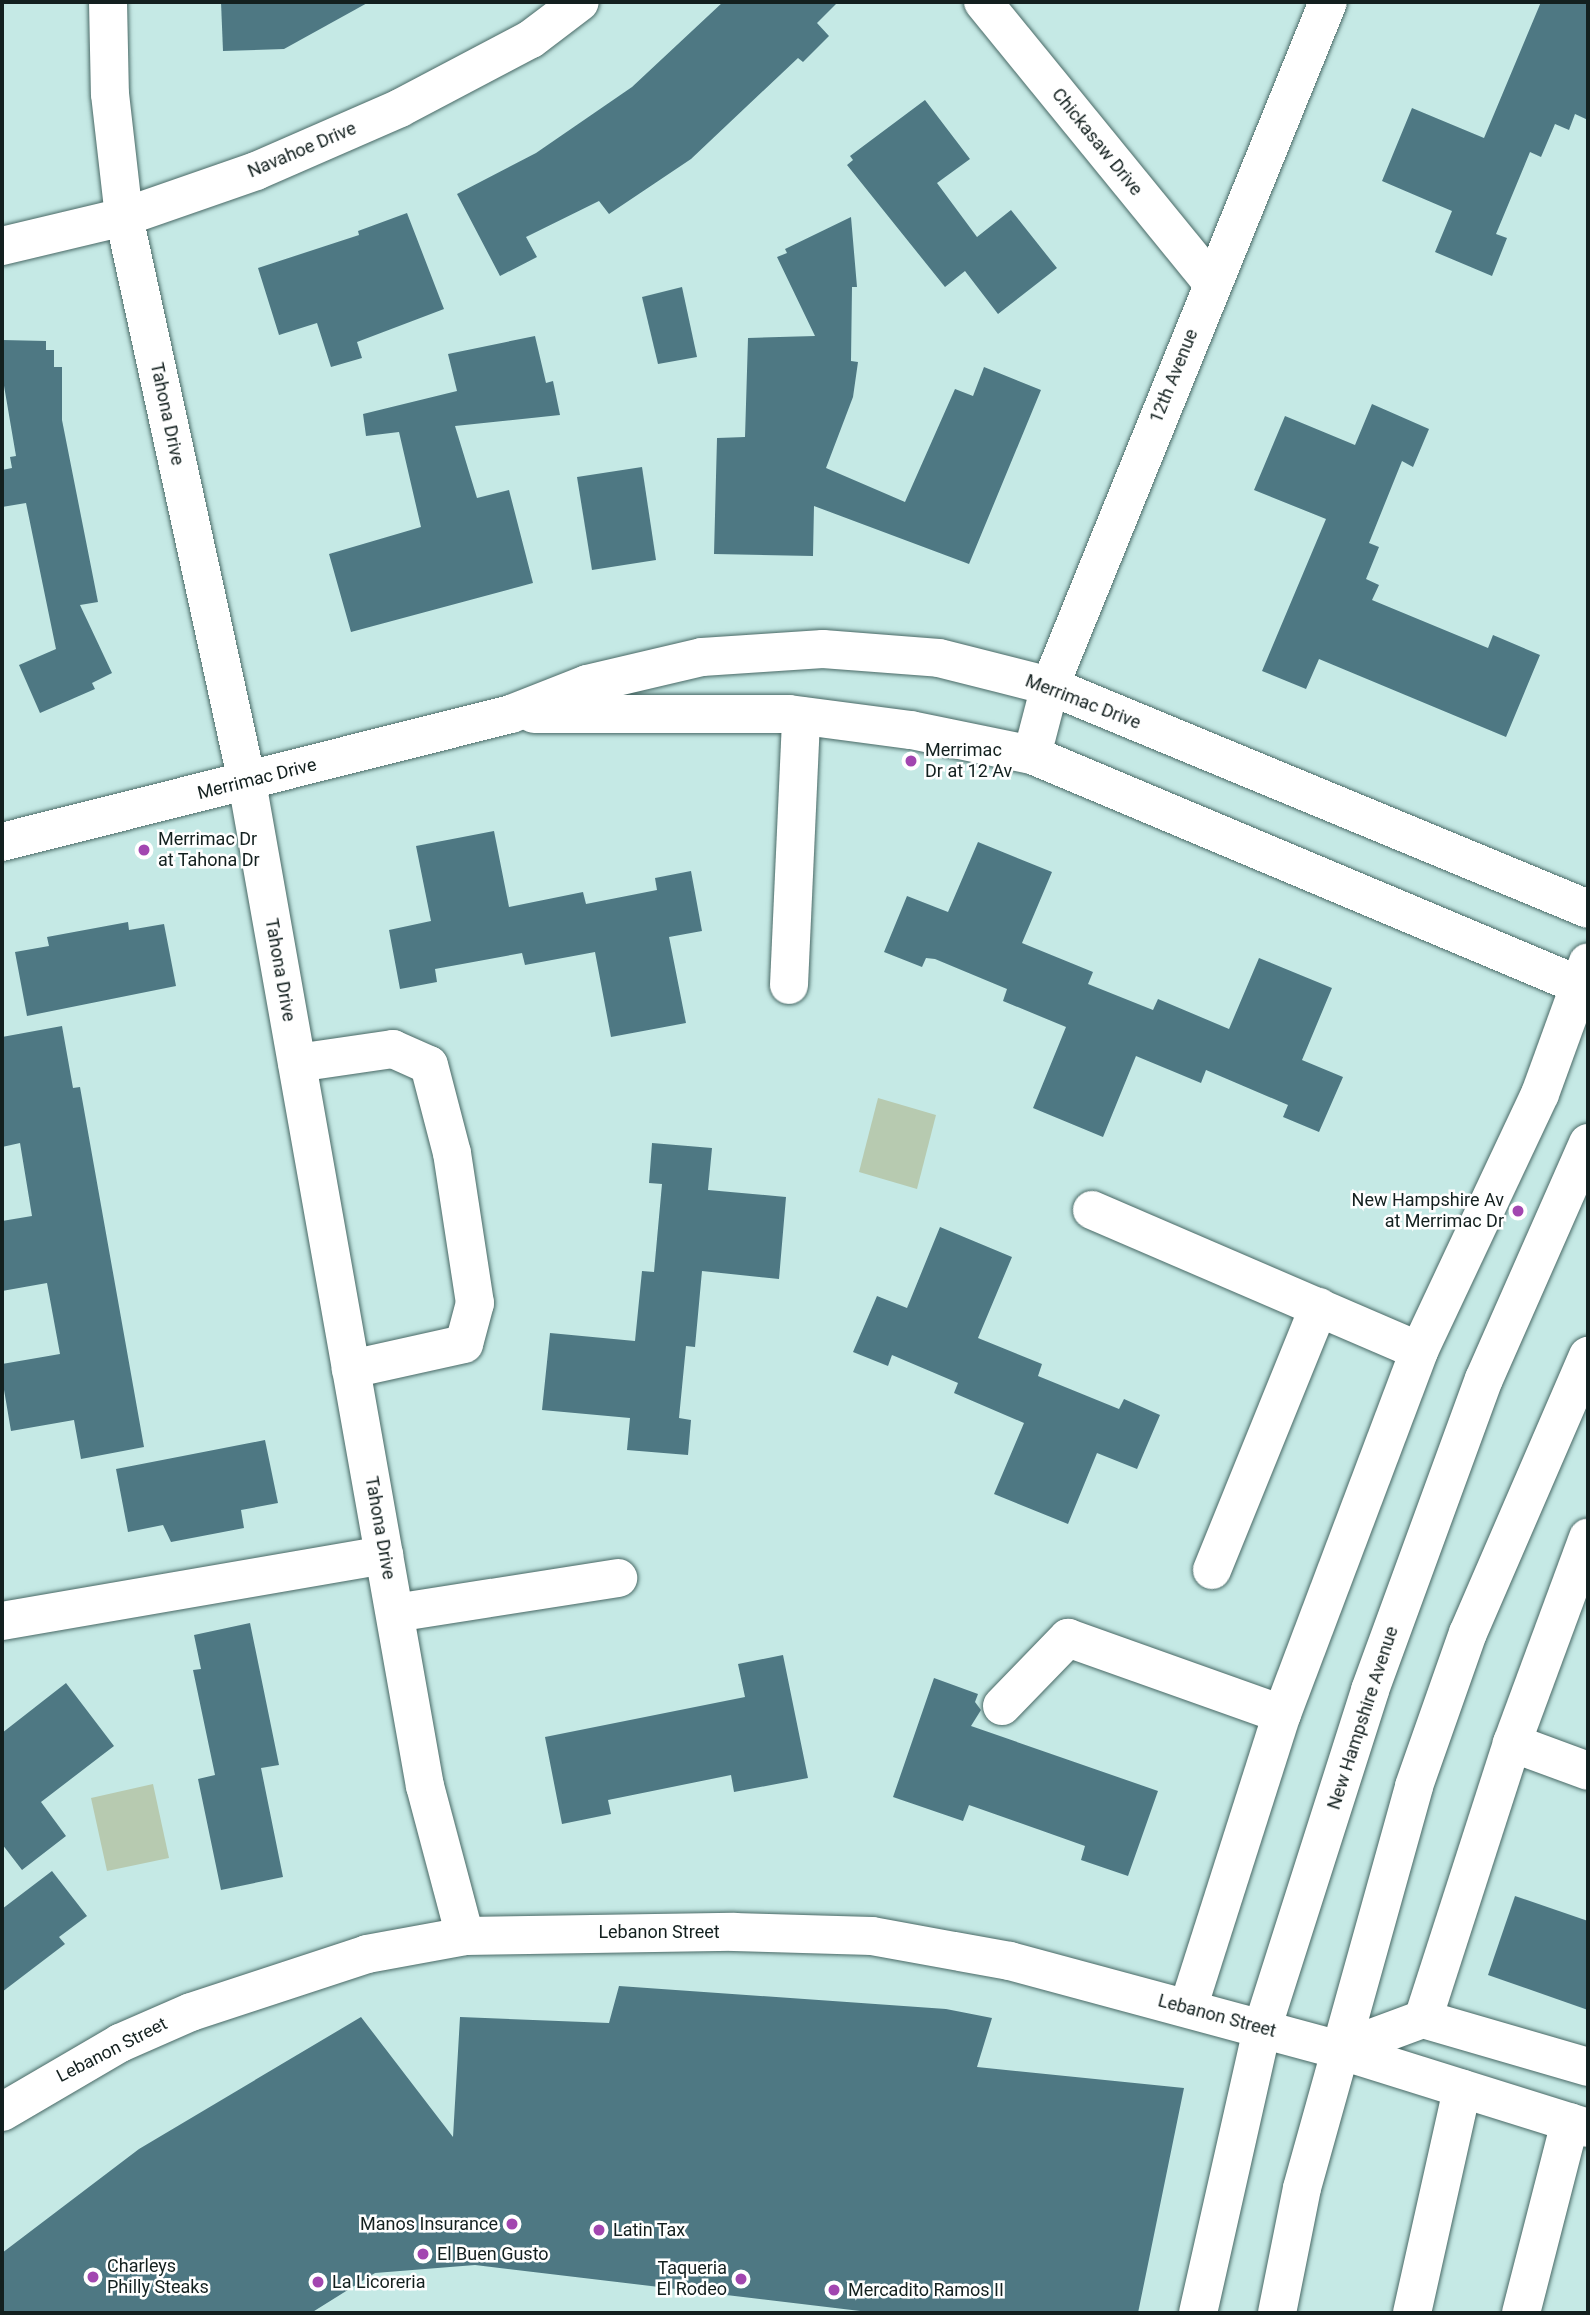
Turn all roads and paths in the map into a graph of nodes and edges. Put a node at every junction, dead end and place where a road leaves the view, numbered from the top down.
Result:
1 (108, 2) edge
2 (580, 2) edge
3 (983, 2) edge
4 (1328, 2) edge
5 (124, 217) junction
6 (2, 246) edge
7 (1212, 283) junction
8 (1049, 686) junction
9 (511, 714) junction
10 (801, 716) junction
11 (1032, 755) junction
12 (247, 782) junction
13 (2, 842) edge
14 (1588, 909) edge
15 (1586, 979) edge
16 (789, 985) dead end
17 (297, 1063) junction
18 (1588, 1143) edge
19 (1092, 1210) dead end
20 (1319, 1307) junction
21 (1419, 1351) junction
22 (1588, 1356) edge
23 (351, 1369) junction
24 (1588, 1538) edge
25 (384, 1555) junction
26 (1212, 1570) dead end
27 (618, 1578) dead end
28 (395, 1613) junction
29 (2, 1622) edge
30 (1002, 1706) dead end
31 (1282, 1714) junction
32 (1512, 1743) junction
33 (1588, 1771) edge
34 (465, 1937) junction
35 (1188, 2008) junction
36 (1423, 2019) junction
37 (1262, 2029) junction
38 (1339, 2050) junction
39 (1588, 2067) edge
40 (1462, 2088) junction
41 (2, 2112) edge
42 (1579, 2125) edge
43 (1198, 2313) edge
44 (1277, 2313) edge
45 (1412, 2313) edge
46 (1521, 2313) edge

1 - 5 street, Tahona Drive
2 - 5 street, Navahoe Drive
3 - 7 street, Chickasaw Drive
4 - 7 street, 12th Avenue
5 - 6 street, Navahoe Drive
5 - 12 street, Tahona Drive
7 - 8 street, 12th Avenue
8 - 9 street, Merrimac Drive
8 - 11 street, 12th Avenue
8 - 14 street, Merrimac Drive
9 - 10 street, Merrimac Drive
9 - 12 street, Merrimac Drive
10 - 11 street, Merrimac Drive
10 - 16 street
11 - 15 street, Merrimac Drive
12 - 13 street, Merrimac Drive
12 - 17 street, Tahona Drive
15 - 21 street
17 - 23 street, Tahona Drive
17 - 23 street
18 - 37 street, New Hampshire Avenue
19 - 20 street
20 - 21 street
20 - 26 street
21 - 31 street
22 - 38 street
23 - 25 street, Tahona Drive
24 - 32 street
25 - 28 street, Tahona Drive
25 - 29 street
27 - 28 street
28 - 34 street, Tahona Drive
30 - 31 street
31 - 35 street
32 - 33 street
32 - 36 street
34 - 35 street, Lebanon Street
34 - 41 street, Lebanon Street
35 - 37 street, Lebanon Street
36 - 38 street
36 - 39 street
37 - 38 street, Lebanon Street
37 - 43 street, New Hampshire Avenue
38 - 40 street, Lebanon Street
38 - 44 street
40 - 42 street, Lebanon Street
40 - 45 street
42 - 46 street

